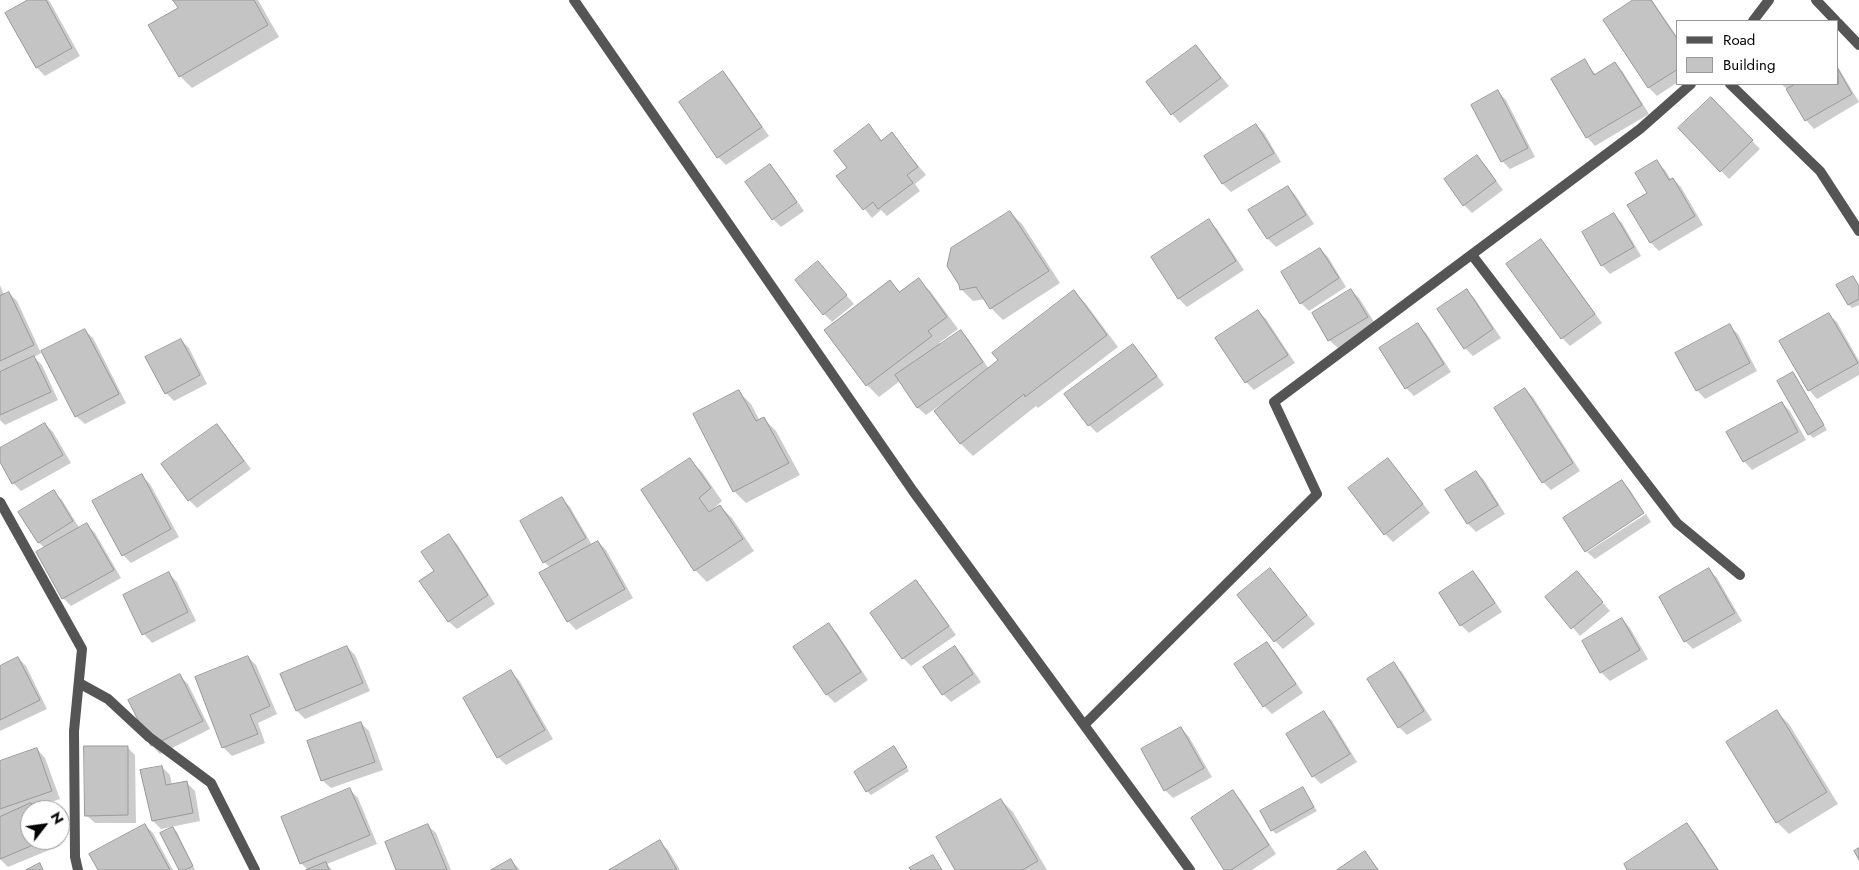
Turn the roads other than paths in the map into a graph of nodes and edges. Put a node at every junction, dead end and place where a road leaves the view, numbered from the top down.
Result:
1 (574, 0) edge
2 (1769, 0) edge
3 (1816, 0) edge
4 (1755, 20) edge
5 (1835, 20) edge
6 (1839, 24) edge
7 (1859, 45) edge
8 (1690, 85) edge
9 (1731, 85) edge
10 (1859, 231) edge
11 (1472, 256) junction
12 (0, 502) edge
13 (1740, 575) dead end
14 (79, 683) junction
15 (1084, 725) junction
16 (78, 870) edge
17 (255, 870) edge
18 (1190, 870) edge

1 - 15 street
2 - 4 street
3 - 5 street
6 - 7 street
8 - 11 street
9 - 10 street
11 - 13 street
11 - 15 street
12 - 14 street
14 - 16 street
14 - 17 street
15 - 18 street

